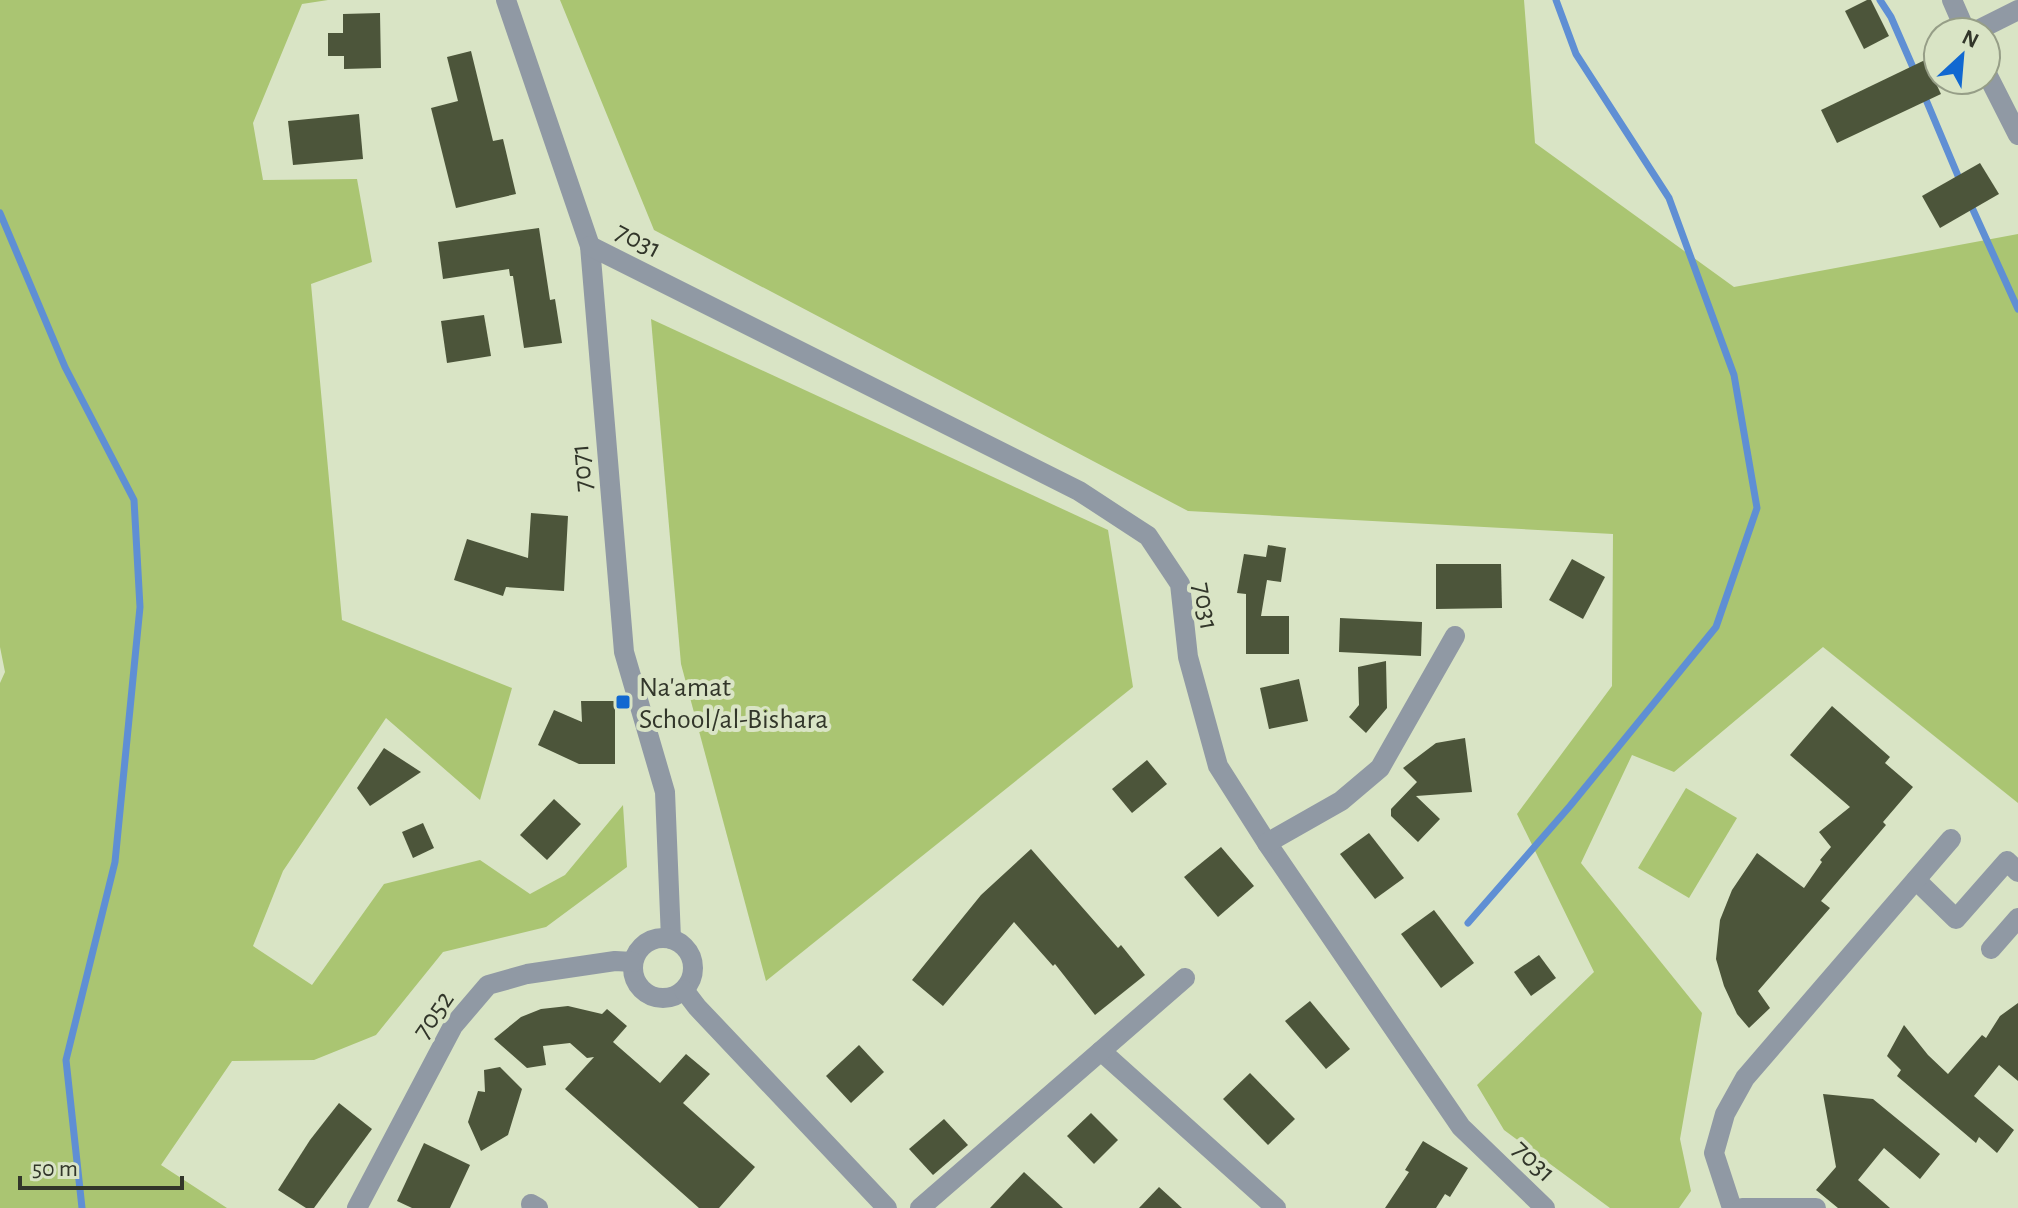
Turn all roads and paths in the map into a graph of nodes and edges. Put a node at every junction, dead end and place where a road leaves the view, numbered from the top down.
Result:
1 (506, 0) edge
2 (1998, 96) edge
3 (2018, 135) edge
4 (590, 246) junction
5 (1455, 636) dead end
6 (1951, 839) dead end
7 (1267, 843) junction
8 (2018, 872) edge
9 (1916, 880) junction
10 (2018, 918) edge
11 (671, 939) junction
12 (1991, 949) dead end
13 (633, 962) junction
14 (1185, 978) dead end
15 (684, 990) junction
16 (1101, 1051) junction
17 (357, 1208) edge
18 (887, 1208) edge
19 (920, 1208) edge
20 (1276, 1208) edge
21 (1545, 1208) edge
22 (1732, 1208) edge
23 (1742, 1208) edge
24 (1816, 1208) edge

1 - 4 street, 7071
2 - 3 street
4 - 7 street, 7031
4 - 11 street, 7071
5 - 7 street
6 - 9 street
7 - 21 street, 7031
8 - 9 street
9 - 22 street
10 - 12 street
11 - 13 street
11 - 15 street
13 - 15 street
13 - 17 street, 7052
14 - 16 street
15 - 18 street
16 - 19 street
16 - 20 street
23 - 24 street

